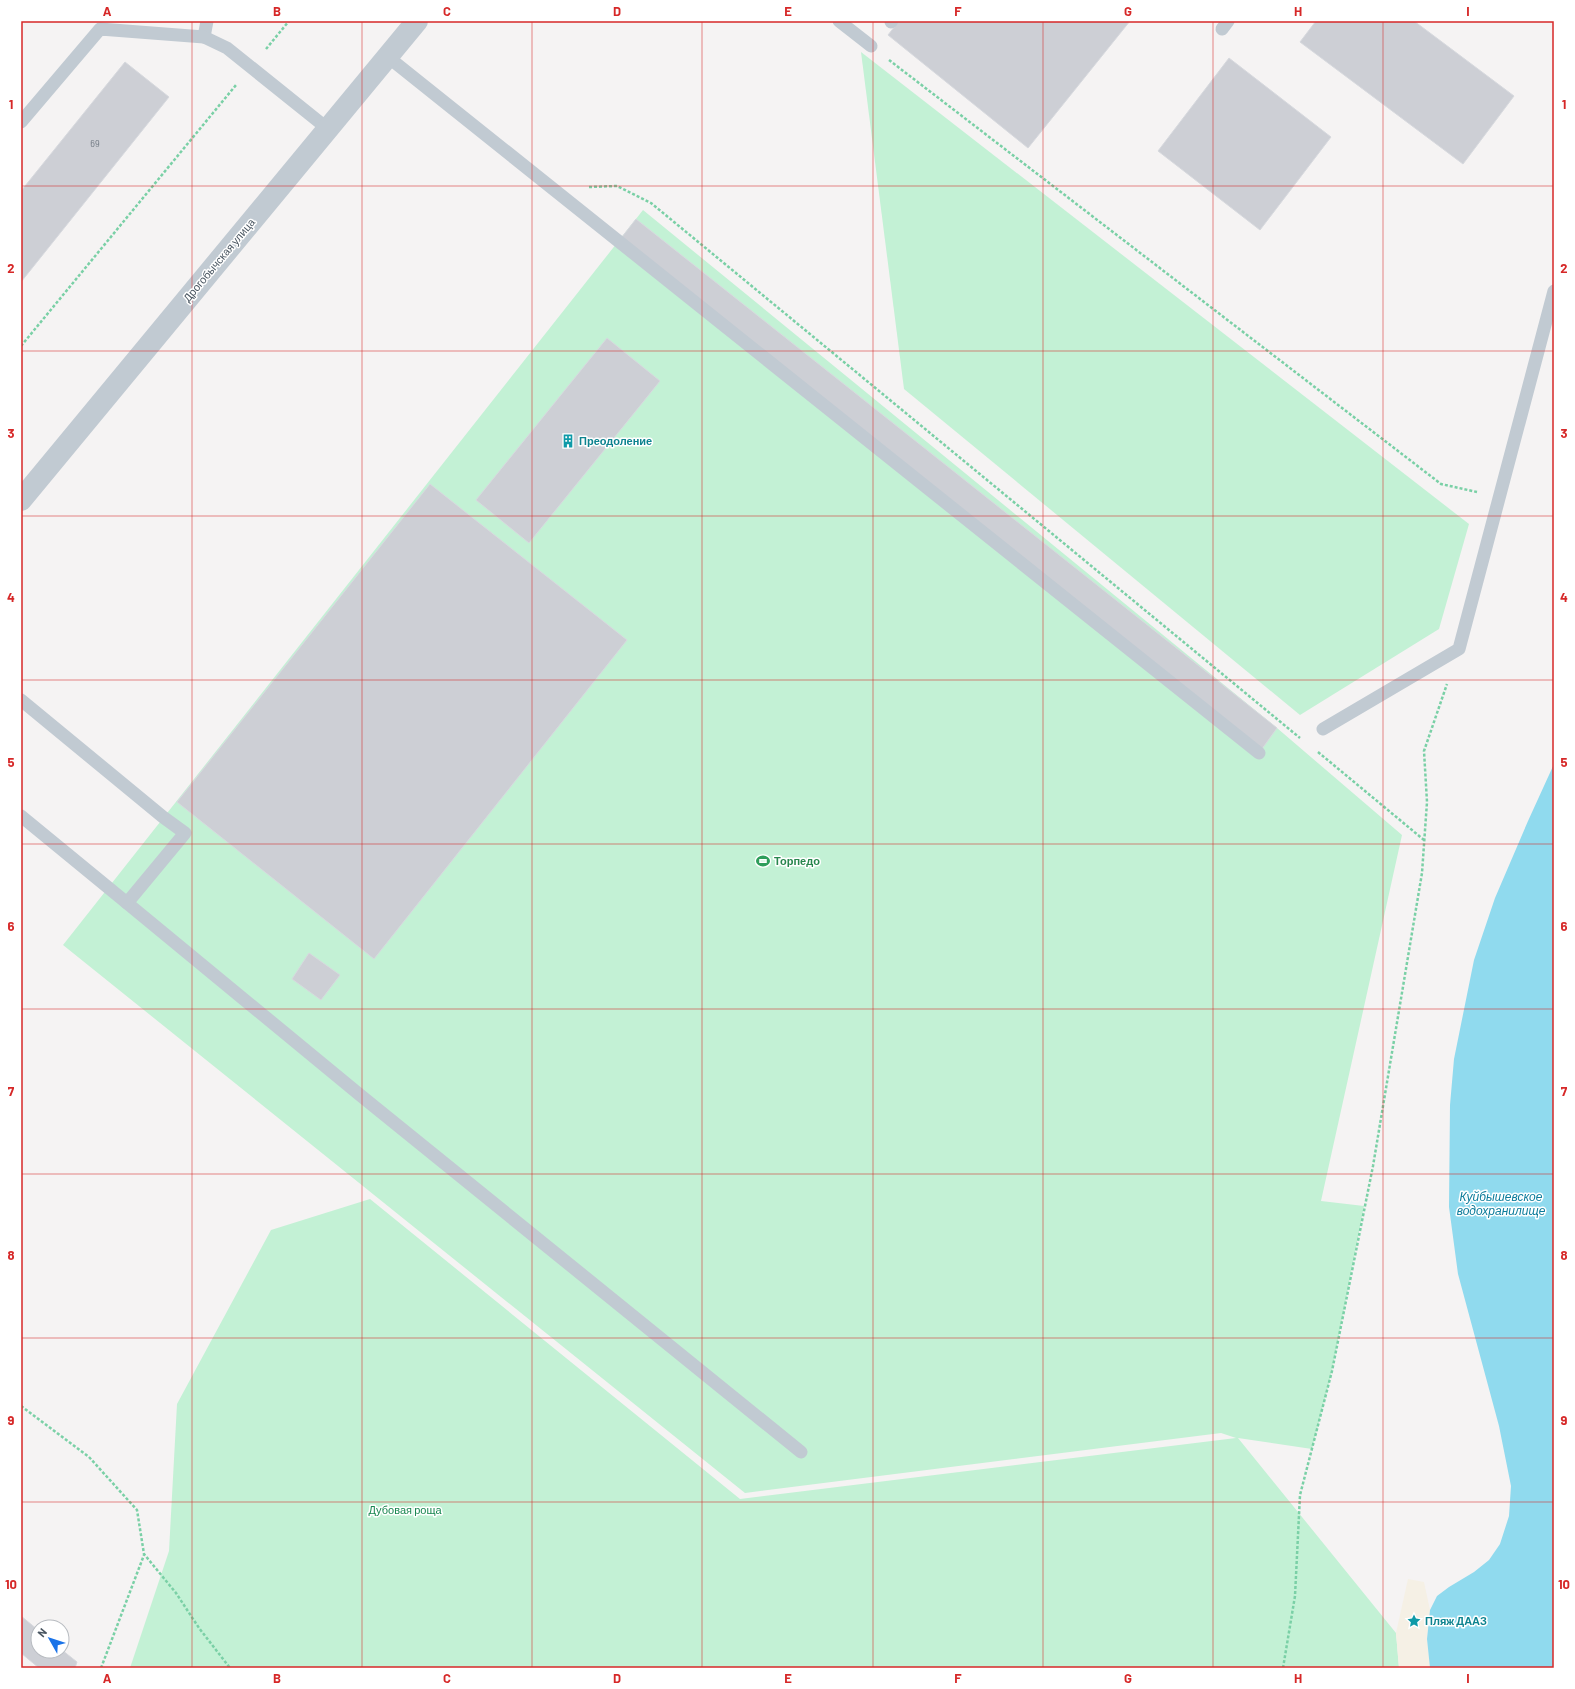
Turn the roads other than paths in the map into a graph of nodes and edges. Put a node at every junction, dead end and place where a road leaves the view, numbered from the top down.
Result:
1 (207, 21) edge
2 (417, 21) edge
3 (840, 21) edge
4 (204, 37) junction
5 (871, 46) road end
6 (388, 57) junction
7 (21, 122) edge
8 (328, 129) junction
9 (1554, 291) edge
10 (21, 500) edge
11 (21, 700) edge
12 (1323, 730) dead end
13 (1259, 753) dead end
14 (21, 816) edge
15 (127, 903) junction
16 (801, 1452) dead end

1 - 4 lane
2 - 6 street, Дрогобычская улица
3 - 5 lane
4 - 7 lane
4 - 8 lane
6 - 8 street, Дрогобычская улица
6 - 13 lane
8 - 10 street, Дрогобычская улица
9 - 12 lane
11 - 15 lane
14 - 15 lane
15 - 16 lane

